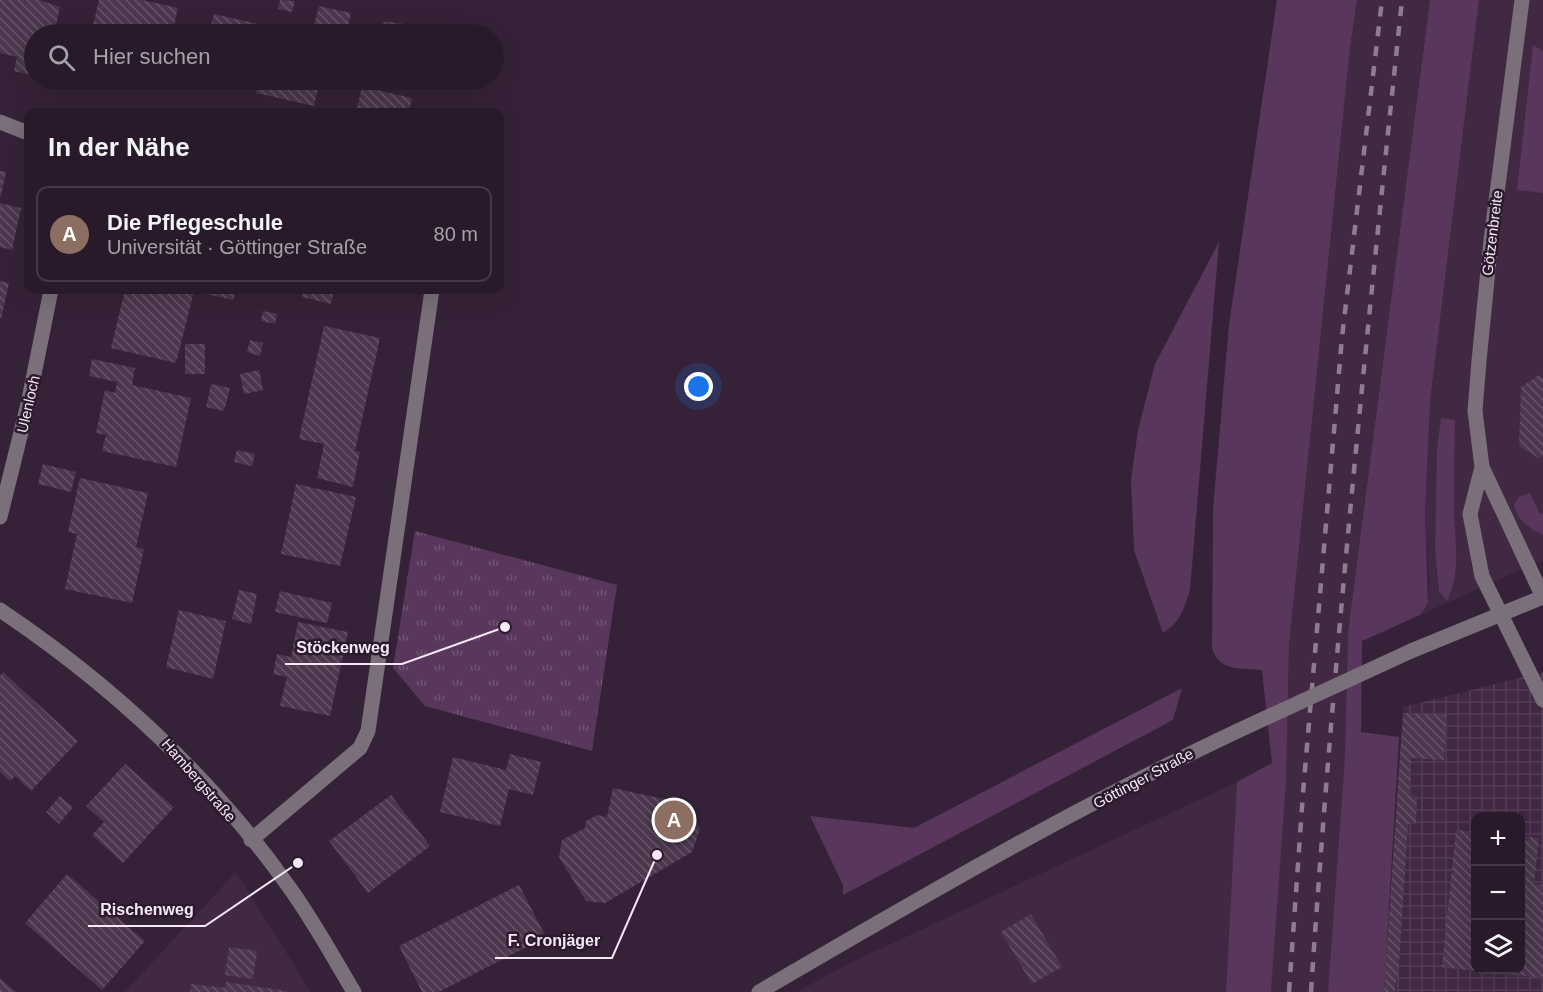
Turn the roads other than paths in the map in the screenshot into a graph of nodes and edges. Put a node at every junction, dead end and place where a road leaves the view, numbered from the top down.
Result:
1 (1522, 0) edge
2 (0, 122) edge
3 (24, 131) edge
4 (50, 294) edge
5 (431, 294) edge
6 (1482, 467) junction
7 (0, 517) edge
8 (1543, 597) edge
9 (0, 610) edge
10 (1501, 616) junction
11 (1543, 700) edge
12 (251, 840) junction
13 (354, 992) edge
14 (759, 992) edge

1 - 6 street, Götzenbreite
2 - 3 street
4 - 7 street, Ulenloch
5 - 12 street
6 - 8 street, Götzenbreite
6 - 10 street, Götzenbreite
8 - 10 street, Göttinger Straße
9 - 12 street, Hambergstraße
10 - 11 street, Götzenbreite
10 - 14 street, Göttinger Straße, bridge
12 - 13 street, Hambergstraße

